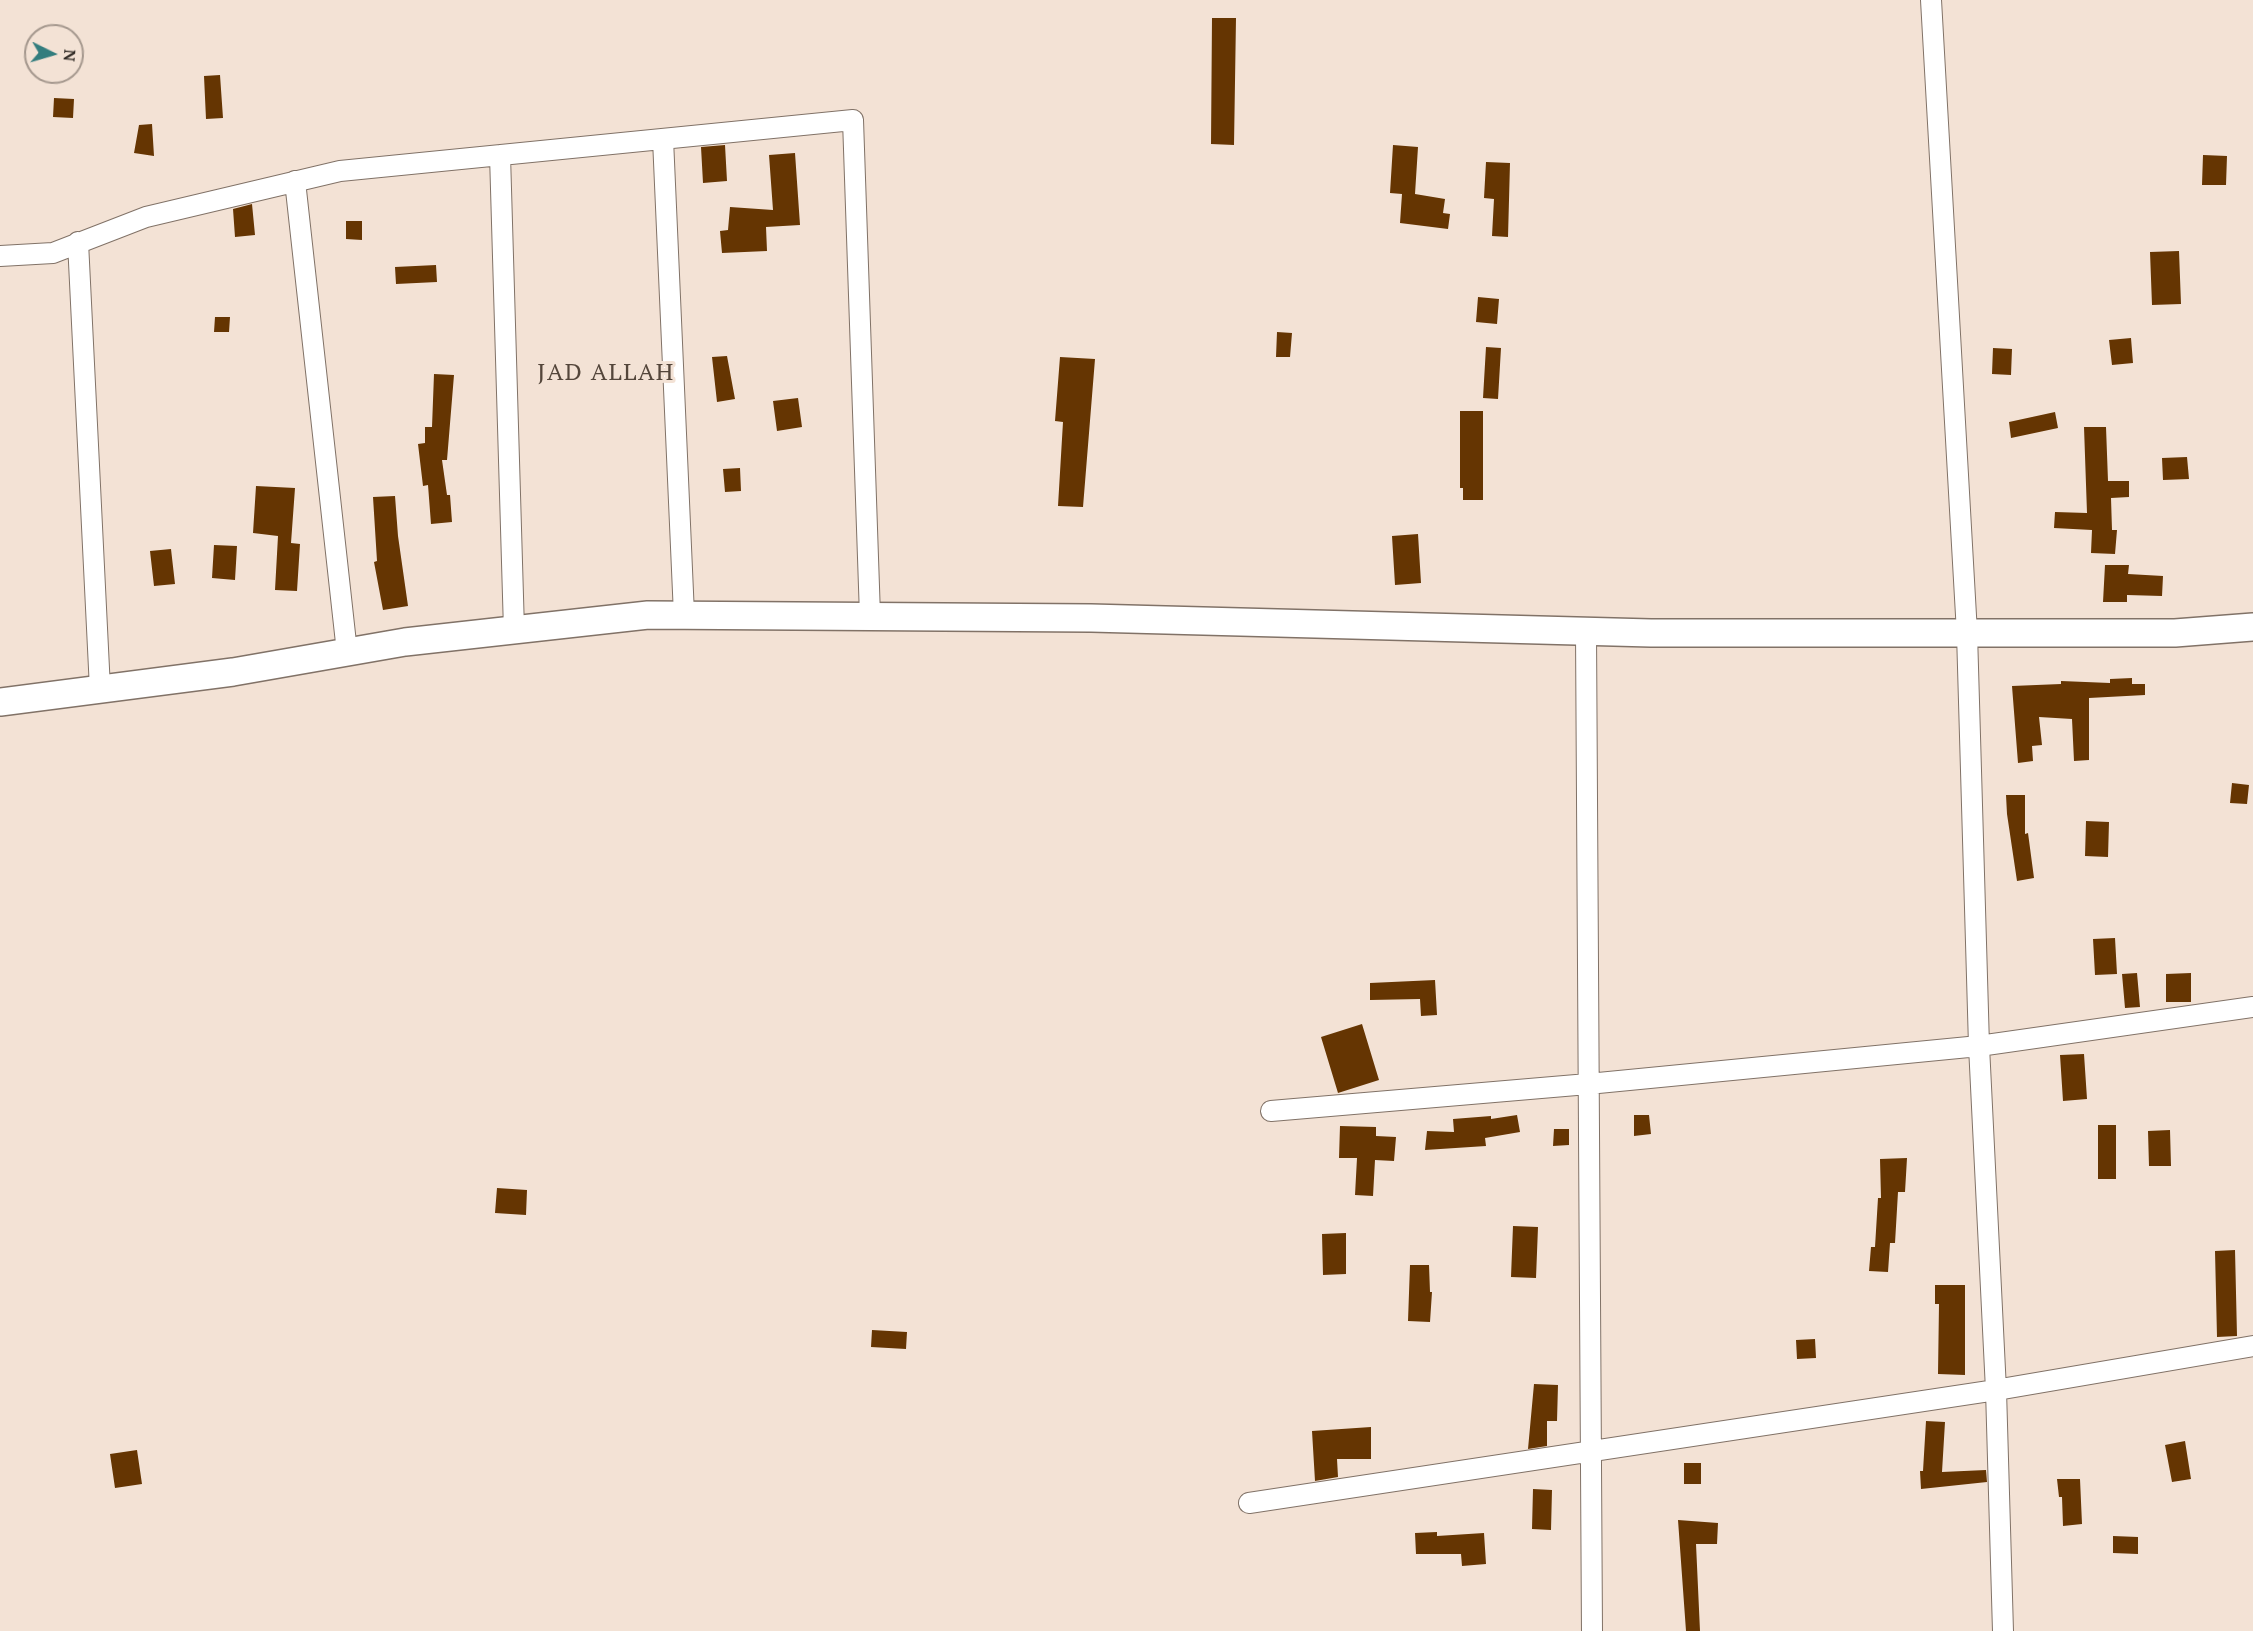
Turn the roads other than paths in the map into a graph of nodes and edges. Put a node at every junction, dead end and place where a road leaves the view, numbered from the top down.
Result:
1 (1931, 0) edge
2 (663, 139) junction
3 (500, 155) junction
4 (295, 181) junction
5 (78, 242) junction
6 (0, 256) edge
7 (684, 615) junction
8 (870, 616) junction
9 (2253, 627) edge
10 (514, 630) junction
11 (1586, 632) junction
12 (1967, 633) junction
13 (347, 652) junction
14 (100, 689) junction
15 (0, 702) edge
16 (2253, 1007) edge
17 (1979, 1046) junction
18 (1588, 1084) junction
19 (1271, 1111) dead end
20 (2253, 1346) edge
21 (1996, 1390) junction
22 (1591, 1452) junction
23 (1249, 1503) dead end
24 (1592, 1631) edge
25 (2003, 1631) edge

1 - 12 street
2 - 3 street
2 - 7 street
2 - 8 street
3 - 4 street
3 - 10 street
4 - 5 street
4 - 13 street
5 - 6 street
5 - 14 street
7 - 8 street
7 - 10 street
8 - 11 street
9 - 12 street
10 - 13 street
11 - 12 street
11 - 18 street
12 - 17 street
13 - 14 street
14 - 15 street
16 - 17 street
17 - 18 street
17 - 21 street
18 - 19 street
18 - 22 street
20 - 21 street
21 - 22 street
21 - 25 street
22 - 23 street
22 - 24 street

